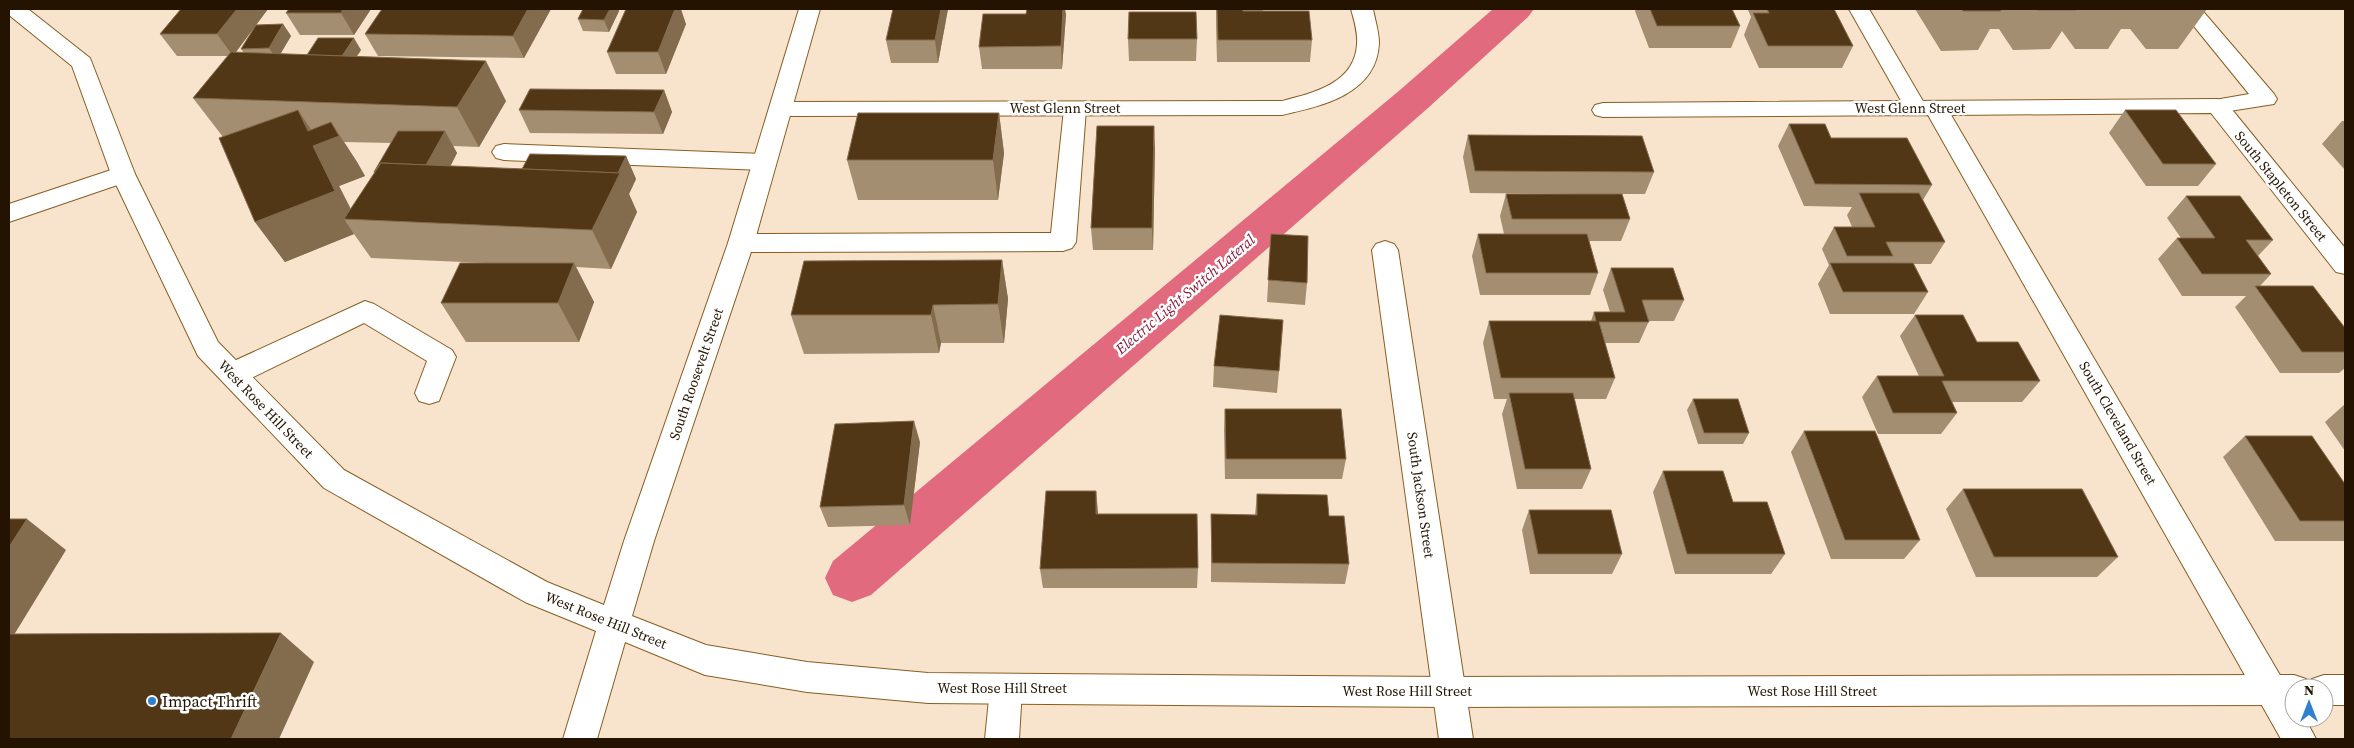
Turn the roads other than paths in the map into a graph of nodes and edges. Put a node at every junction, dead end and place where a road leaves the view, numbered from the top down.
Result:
1 (15, 9) edge
2 (810, 9) edge
3 (1362, 9) edge
4 (1859, 9) edge
5 (2190, 9) edge
6 (2217, 106) junction
7 (1075, 108) junction
8 (1926, 108) junction
9 (781, 109) junction
10 (1603, 110) dead end
11 (504, 152) dead end
12 (764, 162) junction
13 (123, 174) junction
14 (9, 213) edge
15 (741, 244) junction
16 (1385, 250) dead end
17 (2345, 265) edge
18 (233, 374) junction
19 (429, 392) dead end
20 (614, 622) junction
21 (1006, 688) junction
22 (2282, 690) edge
23 (1449, 692) junction
24 (580, 739) edge
25 (1002, 739) edge
26 (1456, 739) edge
27 (2299, 739) edge

1 - 13 street, West Rose Hill Street
2 - 9 street, South Roosevelt Street
3 - 7 street, West Glenn Street
4 - 8 street, South Cleveland Street
5 - 6 street, West Glenn Street
6 - 8 street, West Glenn Street
6 - 17 street, South Stapleton Street
7 - 9 street, West Glenn Street
7 - 15 street
8 - 10 street, West Glenn Street
8 - 22 street, South Cleveland Street
9 - 12 street, South Roosevelt Street
11 - 12 street
12 - 15 street, South Roosevelt Street
13 - 14 street
13 - 18 street, West Rose Hill Street
15 - 20 street, South Roosevelt Street
16 - 23 street, South Jackson Street
18 - 19 street
18 - 20 street, West Rose Hill Street
20 - 21 street, West Rose Hill Street
20 - 24 street, South Roosevelt Street
21 - 23 street, West Rose Hill Street
21 - 25 street
22 - 23 street, West Rose Hill Street
22 - 27 street, South Cleveland Street
23 - 26 street, South Jackson Street

